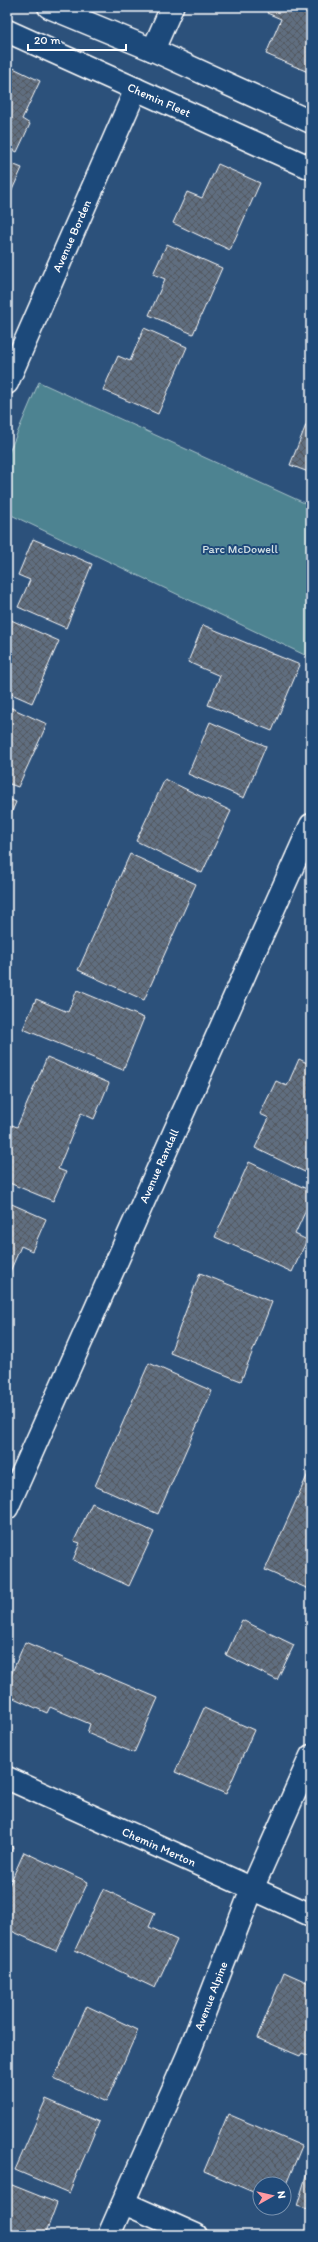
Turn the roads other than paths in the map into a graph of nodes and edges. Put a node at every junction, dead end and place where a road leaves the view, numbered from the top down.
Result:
1 (49, 7) edge
2 (172, 7) edge
3 (7, 31) edge
4 (153, 50) junction
5 (136, 89) junction
6 (311, 122) edge
7 (311, 168) edge
8 (7, 383) edge
9 (311, 825) edge
10 (7, 1508) edge
11 (311, 1756) edge
12 (7, 1778) edge
13 (252, 1889) junction
14 (311, 1915) edge
15 (124, 2203) junction
16 (109, 2235) edge
17 (196, 2235) edge

1 - 4 street
2 - 4 street
3 - 5 street, Chemin Fleet
4 - 6 street
5 - 7 street, Chemin Fleet
5 - 8 street, Avenue Borden
9 - 10 street, Avenue Randall
11 - 13 street, Avenue Alpine
12 - 13 street, Chemin Merton
13 - 14 street, Chemin Merton
13 - 15 street, Avenue Alpine
15 - 16 street, Avenue Alpine
15 - 17 street

